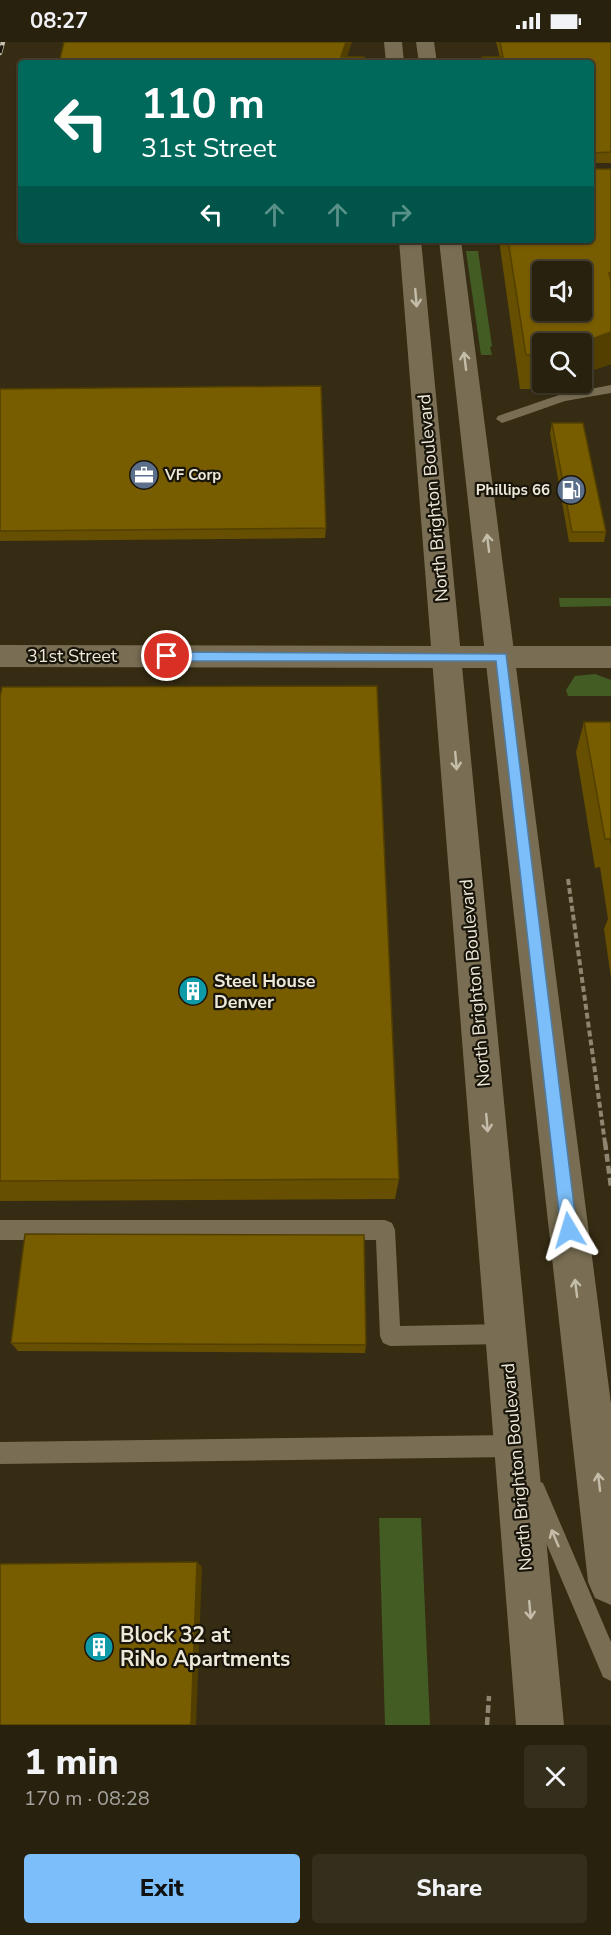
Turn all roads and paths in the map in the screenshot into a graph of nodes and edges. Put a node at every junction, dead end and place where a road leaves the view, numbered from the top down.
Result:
1 (393, 42) edge
2 (425, 42) edge
3 (395, 60) edge
4 (428, 60) edge
5 (410, 243) edge
6 (450, 243) edge
7 (611, 389) edge
8 (502, 419) dead end
9 (0, 656) edge
10 (446, 657) junction
11 (501, 657) junction
12 (611, 657) edge
13 (0, 1230) edge
14 (506, 1334) junction
15 (516, 1446) junction
16 (0, 1453) edge
17 (611, 1582) edge
18 (611, 1669) edge
19 (540, 1725) edge

1 - 3 main road
2 - 4 main road
5 -> 10 main road, North Brighton Boulevard
11 -> 6 main road
7 - 8 lane
9 - 10 main road, 31st Street
10 - 11 main road, 31st Street
10 -> 14 main road, North Brighton Boulevard
11 - 12 main road, 31st Street
17 -> 11 main road
13 - 14 lane
14 - 15 main road, North Brighton Boulevard
15 - 16 lane
18 -> 15 lane
15 -> 19 main road, North Brighton Boulevard

